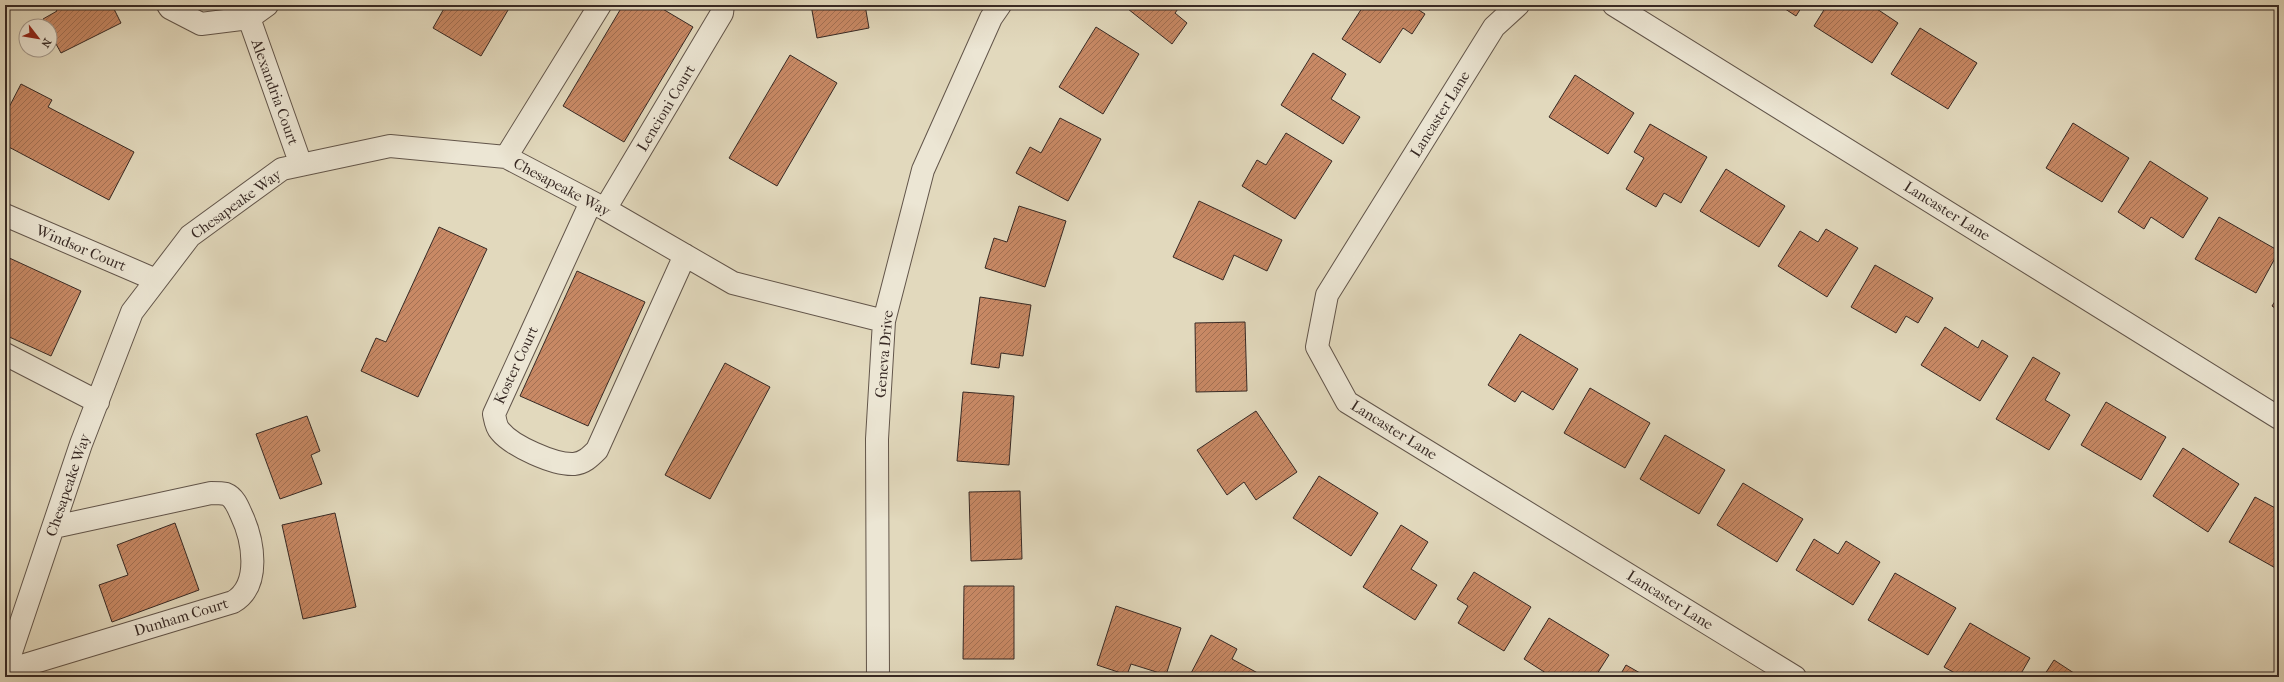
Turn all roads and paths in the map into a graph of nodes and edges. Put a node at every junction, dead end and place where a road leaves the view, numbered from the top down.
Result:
1 (168, 5) edge
2 (267, 5) edge
3 (600, 5) edge
4 (723, 5) edge
5 (1000, 5) edge
6 (1518, 5) edge
7 (1614, 5) edge
8 (249, 18) junction
9 (506, 157) junction
10 (301, 165) junction
11 (598, 206) junction
12 (5, 215) edge
13 (685, 255) junction
14 (156, 280) junction
15 (884, 321) junction
16 (5, 354) edge
17 (98, 402) junction
18 (2279, 418) edge
19 (54, 527) junction
20 (5, 670) edge
21 (878, 677) edge
22 (1795, 677) edge

1 - 8 street
2 - 8 street
3 - 9 street
4 - 11 street, Lencioni Court
5 - 15 street, Geneva Drive
6 - 22 street, Lancaster Lane
7 - 18 street, Lancaster Lane
8 - 10 street, Alexandria Court
9 - 10 street, Chesapeake Way
9 - 11 street, Chesapeake Way
10 - 14 street, Chesapeake Way
11 - 13 street, Chesapeake Way
11 - 13 street, Koster Court
12 - 14 street, Windsor Court
13 - 15 street, Chesapeake Way
14 - 17 street, Chesapeake Way
15 - 21 street, Geneva Drive
16 - 17 street
17 - 19 street, Chesapeake Way
19 - 20 street, Chesapeake Way
19 - 20 street, Dunham Court

